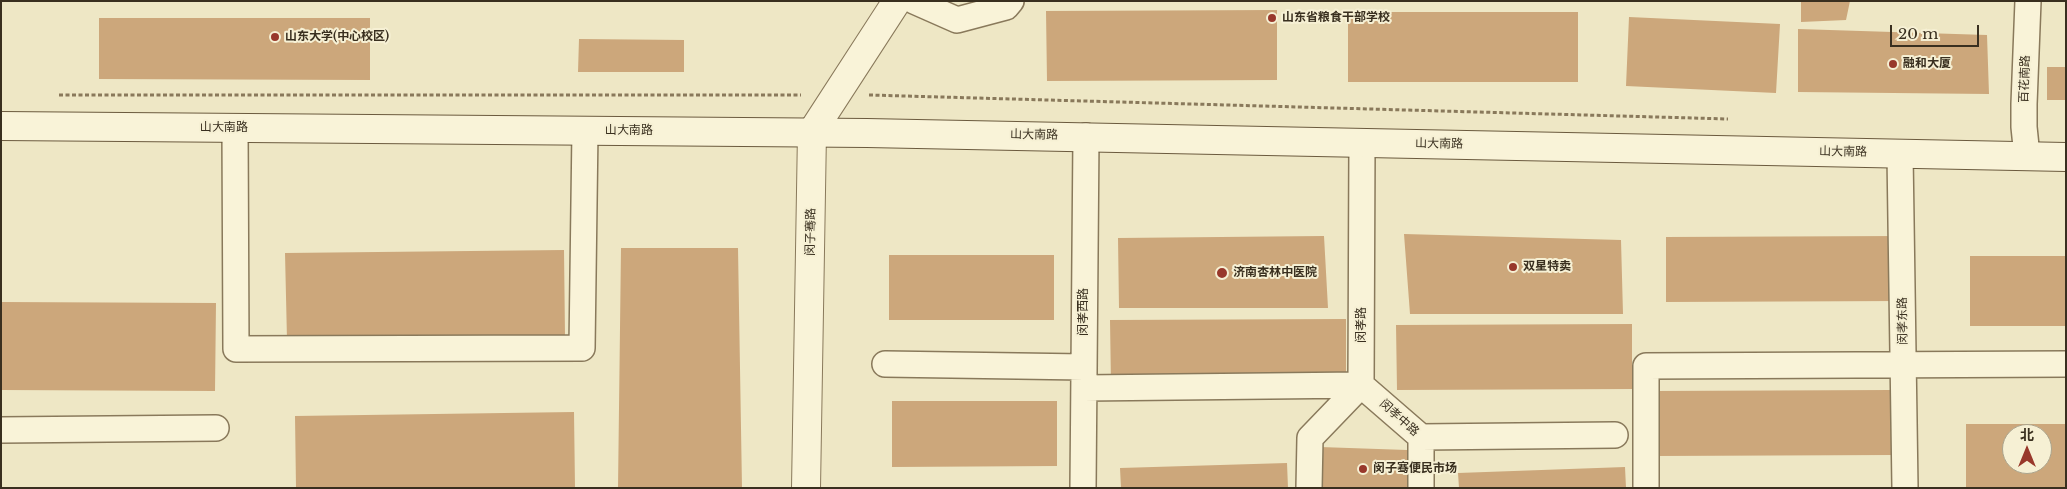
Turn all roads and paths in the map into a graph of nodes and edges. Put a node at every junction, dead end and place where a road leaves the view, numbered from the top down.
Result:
1 (897, 1) edge
2 (914, 1) edge
3 (1010, 1) edge
4 (2028, 1) edge
5 (51, 95) dead end
6 (838, 95) junction
7 (1736, 119) dead end
8 (1, 126) edge
9 (235, 128) junction
10 (585, 130) junction
11 (812, 132) junction
12 (1086, 136) junction
13 (1362, 142) junction
14 (1900, 154) junction
15 (2028, 156) junction
16 (2066, 157) edge
17 (885, 364) dead end
18 (2066, 364) edge
19 (1903, 365) junction
20 (1084, 378) junction
21 (1361, 385) junction
22 (216, 428) dead end
23 (1, 430) edge
24 (1615, 436) dead end
25 (1421, 437) junction
26 (806, 488) edge
27 (1084, 488) edge
28 (1309, 488) edge
29 (1421, 488) edge
30 (1646, 488) edge
31 (1905, 488) edge

1 - 6 main road
2 - 3 street
4 - 15 street, 百花南路
5 - 6 path
6 - 7 path
6 - 11 main road
8 - 9 main road, 山大南路
9 - 10 main road, 山大南路
9 - 10 street
10 - 11 main road, 山大南路
11 - 12 main road, 山大南路
11 - 26 main road, 闵子骞路
12 - 13 main road, 山大南路
12 - 20 street, 闵孝西路
13 - 14 main road, 山大南路
13 - 21 street, 闵孝路
14 - 15 main road, 山大南路
14 - 19 street, 闵孝东路
15 - 16 main road, 山大南路
17 - 20 street
18 - 19 street
19 - 30 street
19 - 31 street, 闵孝东路
20 - 21 street
20 - 27 street, 闵孝西路
21 - 25 street, 闵孝中路
21 - 28 street
22 - 23 street
24 - 25 street
25 - 29 street, 闵孝中路

